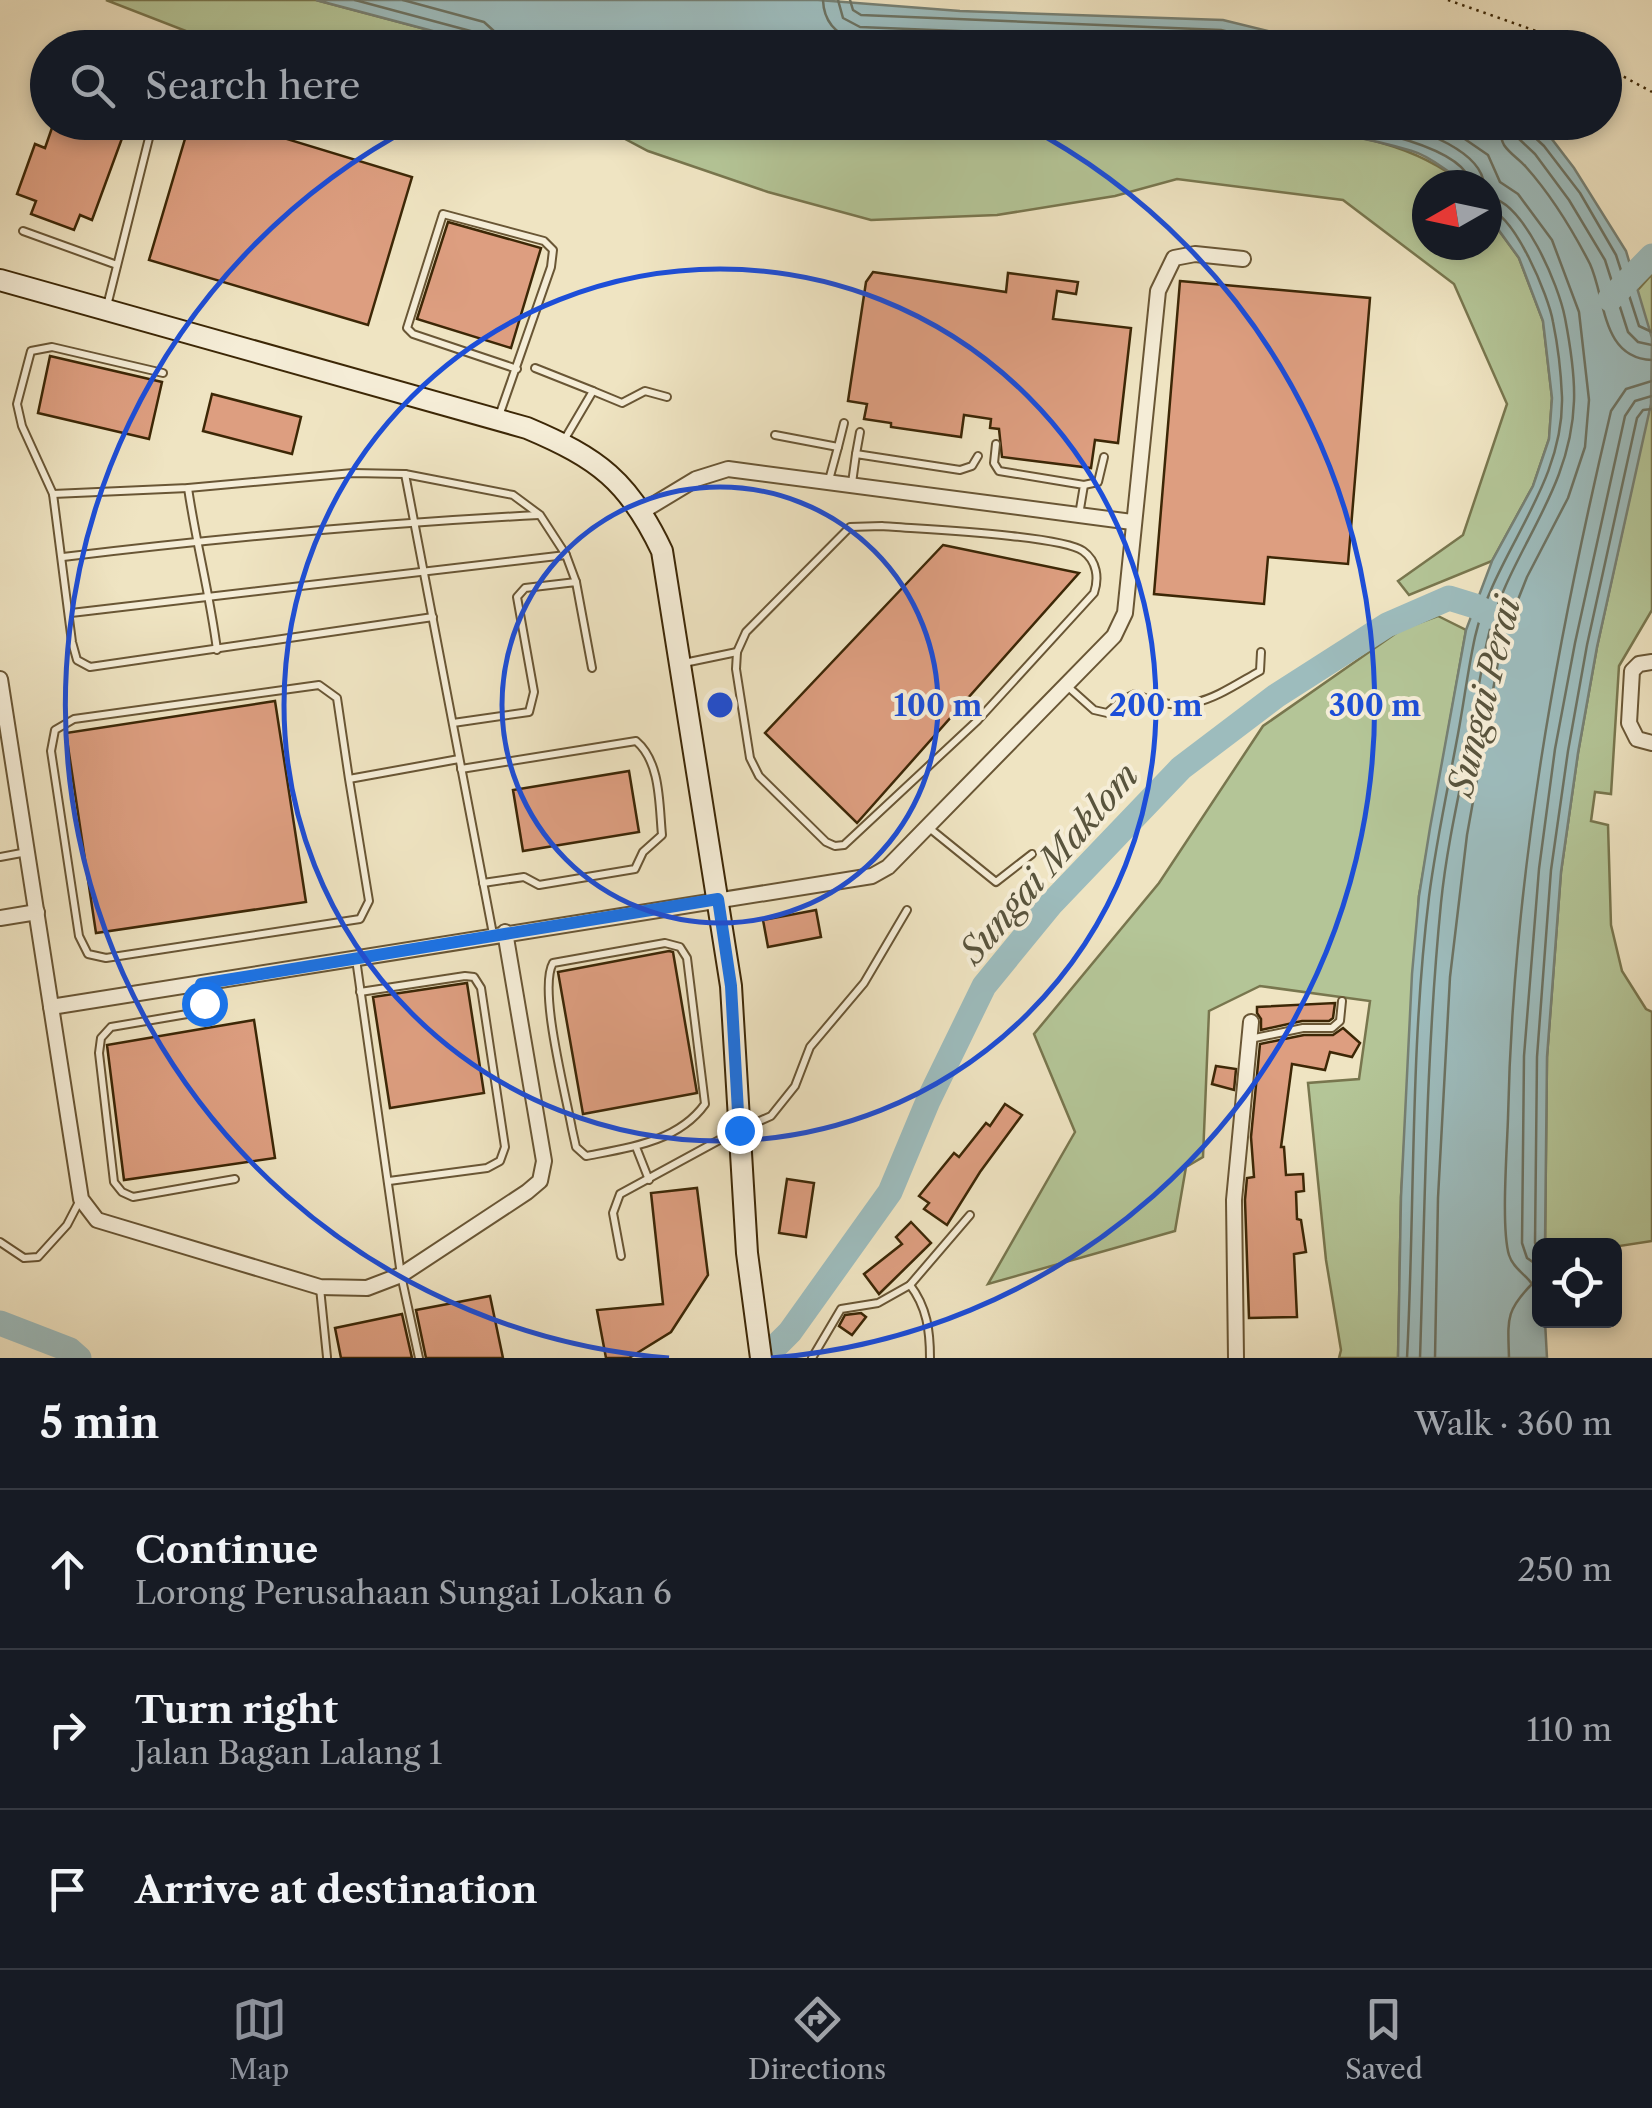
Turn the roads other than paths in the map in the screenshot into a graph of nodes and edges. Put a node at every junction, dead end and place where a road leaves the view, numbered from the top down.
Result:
1 (149, 140) edge
2 (23, 231) dead end
3 (1243, 259) dead end
4 (117, 265) junction
5 (0, 280) edge
6 (106, 312) junction
7 (535, 368) dead end
8 (516, 369) junction
9 (163, 373) dead end
10 (593, 392) junction
11 (667, 397) dead end
12 (498, 418) junction
13 (844, 423) dead end
14 (860, 432) dead end
15 (776, 435) dead end
16 (562, 443) junction
17 (996, 444) dead end
18 (838, 448) junction
19 (856, 454) junction
20 (978, 456) dead end
21 (1104, 457) dead end
22 (406, 474) junction
23 (828, 481) junction
24 (852, 484) junction
25 (1084, 484) junction
26 (188, 488) junction
27 (53, 494) junction
28 (643, 511) junction
29 (540, 515) junction
30 (1079, 516) junction
31 (414, 522) junction
32 (1132, 522) junction
33 (196, 542) junction
34 (566, 554) junction
35 (62, 558) junction
36 (424, 572) junction
37 (576, 582) junction
38 (210, 595) junction
39 (70, 613) junction
40 (433, 617) junction
41 (217, 650) junction
42 (737, 652) junction
43 (1261, 652) dead end
44 (1652, 662) edge
45 (682, 663) junction
46 (592, 668) dead end
47 (0, 679) edge
48 (1065, 684) junction
49 (2, 707) edge
50 (453, 723) junction
51 (1652, 742) edge
52 (460, 759) junction
53 (461, 769) junction
54 (350, 779) junction
55 (927, 826) junction
56 (28, 852) junction
57 (1032, 854) dead end
58 (0, 857) edge
59 (483, 883) junction
60 (718, 899) junction
61 (907, 910) dead end
62 (37, 912) junction
63 (0, 918) edge
64 (499, 934) junction
65 (356, 958) junction
66 (201, 984) junction
67 (360, 992) junction
68 (1342, 1001) dead end
69 (51, 1007) junction
70 (1251, 1022) dead end
71 (1249, 1039) junction
72 (739, 1130) junction
73 (636, 1147) junction
74 (235, 1179) dead end
75 (648, 1180) junction
76 (389, 1181) junction
77 (81, 1198) junction
78 (970, 1215) dead end
79 (0, 1242) edge
80 (621, 1256) dead end
81 (401, 1275) junction
82 (910, 1285) junction
83 (320, 1287) junction
84 (327, 1357) edge
85 (419, 1358) edge
86 (760, 1358) edge
87 (812, 1358) edge
88 (930, 1358) edge
89 (1236, 1358) edge

1 - 4 lane
2 - 4 lane
3 - 32 street
4 - 6 lane
5 - 6 main road
6 - 12 main road
7 - 10 lane
8 - 8 lane
8 - 12 lane
9 - 27 lane
10 - 11 lane
10 - 16 lane
12 - 16 main road
13 - 18 lane
14 - 19 lane
15 - 18 lane
16 - 28 main road
17 - 25 lane
18 - 23 lane
19 - 20 lane
19 - 24 lane
21 - 25 lane
22 - 26 lane
22 - 29 lane
22 - 31 lane
23 - 24 street
23 - 28 street
24 - 30 street
25 - 30 lane
26 - 27 lane
26 - 33 lane
27 - 35 lane
28 - 45 main road
29 - 31 lane
29 - 34 lane
30 - 32 street
31 - 33 lane
31 - 36 lane
32 - 48 street
33 - 35 lane
33 - 38 lane
34 - 36 lane
34 - 37 lane
35 - 39 lane
36 - 38 lane
36 - 40 lane
37 - 46 lane
37 - 50 lane
38 - 39 lane
38 - 41 lane
39 - 41 lane
40 - 41 lane
40 - 50 lane
42 - 42 lane
42 - 45 lane
43 - 48 lane
44 - 51 street
45 - 60 main road
47 - 49 street
48 - 55 street
49 - 56 street
50 - 52 lane
52 - 53 lane
52 - 54 lane
53 - 59 lane
53 - 59 lane
54 - 54 lane
55 - 57 lane
55 - 60 street
56 - 58 lane
56 - 62 street
59 - 64 lane
60 - 64 street
60 - 72 main road
61 - 72 lane
62 - 63 street
62 - 69 street
64 - 65 street
64 - 81 street
65 - 66 street
65 - 67 lane
66 - 69 street
66 - 74 lane
67 - 76 lane
67 - 76 lane
68 - 71 lane
69 - 77 street
70 - 71 street
71 - 89 street
72 - 75 lane
72 - 86 main road
73 - 73 lane
73 - 75 lane
75 - 80 lane
76 - 81 lane
77 - 79 lane
77 - 83 street
78 - 82 lane
81 - 83 street
81 - 85 lane
82 - 87 lane
82 - 88 lane
83 - 84 lane

